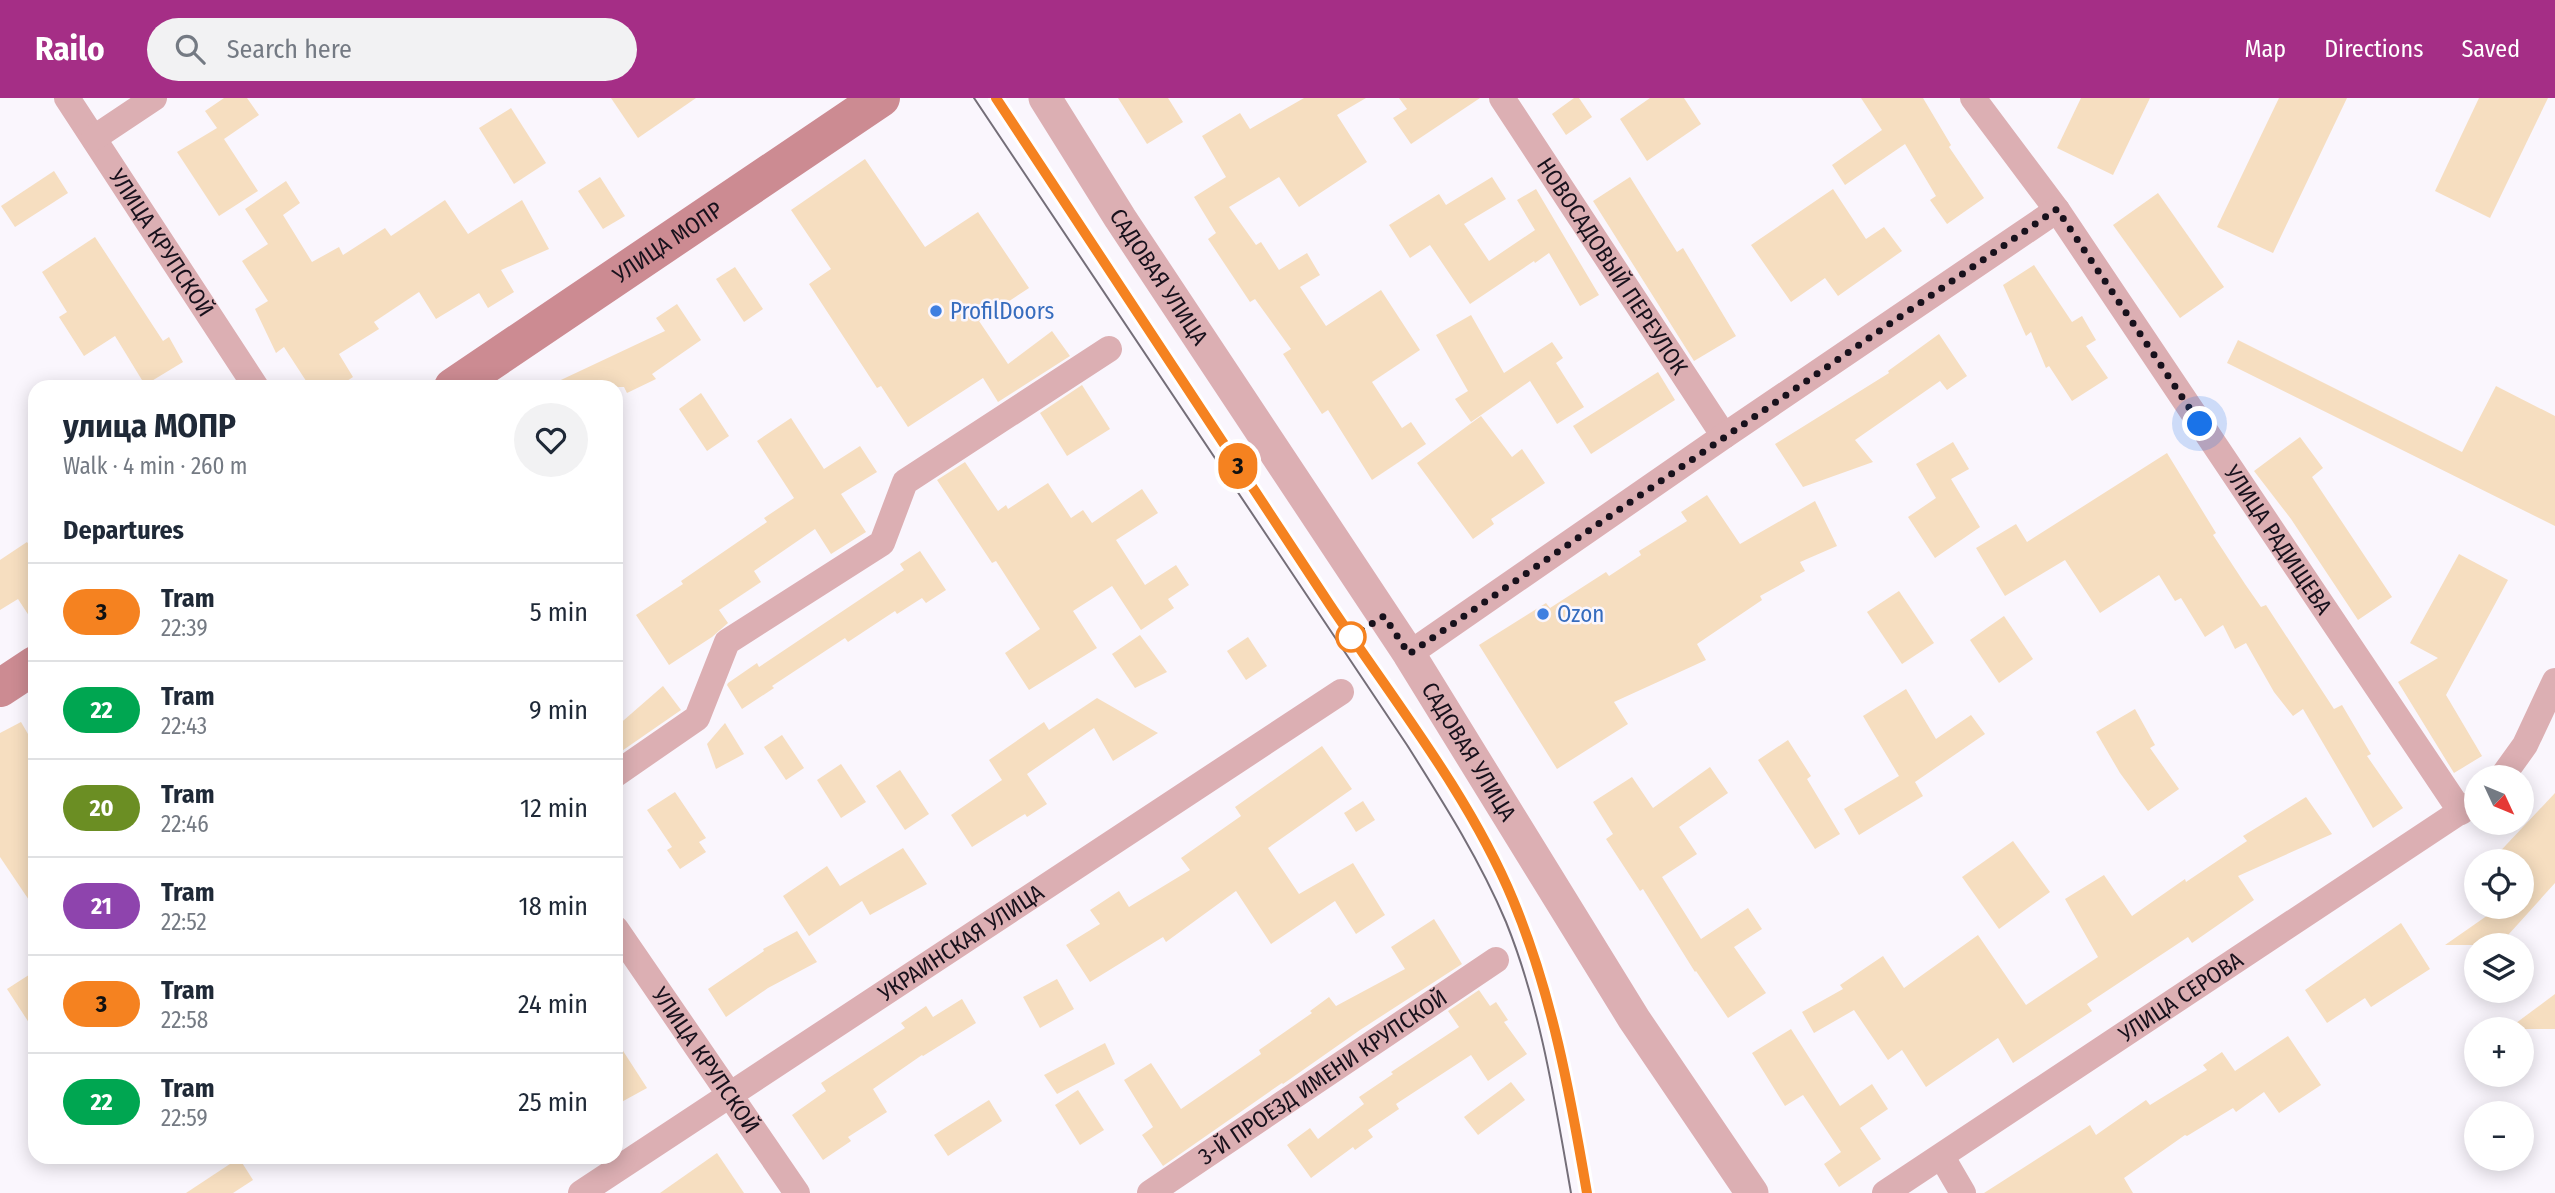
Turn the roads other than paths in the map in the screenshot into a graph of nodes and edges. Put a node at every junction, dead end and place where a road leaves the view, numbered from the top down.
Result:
1 (67, 98) edge
2 (154, 98) edge
3 (881, 98) edge
4 (1045, 98) edge
5 (1502, 98) edge
6 (1973, 98) edge
7 (94, 138) junction
8 (2057, 209) junction
9 (1110, 349) dead end
10 (251, 380) edge
11 (463, 380) edge
12 (1724, 436) junction
13 (1409, 654) junction
14 (28, 670) edge
15 (2555, 681) edge
16 (0, 688) edge
17 (1341, 692) dead end
18 (2511, 765) edge
19 (623, 769) edge
20 (2464, 800) edge
21 (2464, 809) edge
22 (623, 939) edge
23 (1496, 960) dead end
24 (729, 1096) junction
25 (1941, 1157) junction
26 (581, 1193) edge
27 (797, 1193) edge
28 (1150, 1193) edge
29 (1752, 1193) edge
30 (1885, 1193) edge
31 (1963, 1193) edge

1 - 7 street, УЛИЦА КРУПСКОЙ
2 - 7 street
3 - 11 main road, УЛИЦА МОПР
4 - 13 street, САДОВАЯ УЛИЦА
5 - 12 street, НОВОСАДОВЫЙ ПЕРЕУЛОК
6 - 8 street, УЛИЦА РАДИЩЕВА
7 - 10 street, УЛИЦА КРУПСКОЙ
8 - 12 street
8 - 20 street, УЛИЦА РАДИЩЕВА
9 - 19 street
12 - 13 street
13 - 29 street, САДОВАЯ УЛИЦА
14 - 16 main road
15 - 18 street
17 - 24 street, УКРАИНСКАЯ УЛИЦА
21 - 25 street, УЛИЦА СЕРОВА
22 - 24 street, УЛИЦА КРУПСКОЙ
23 - 28 street, 3-Й ПРОЕЗД ИМЕНИ КРУПСКОЙ
24 - 26 street, УКРАИНСКАЯ УЛИЦА
24 - 27 street, УЛИЦА КРУПСКОЙ
25 - 30 street, УЛИЦА СЕРОВА
25 - 31 street

